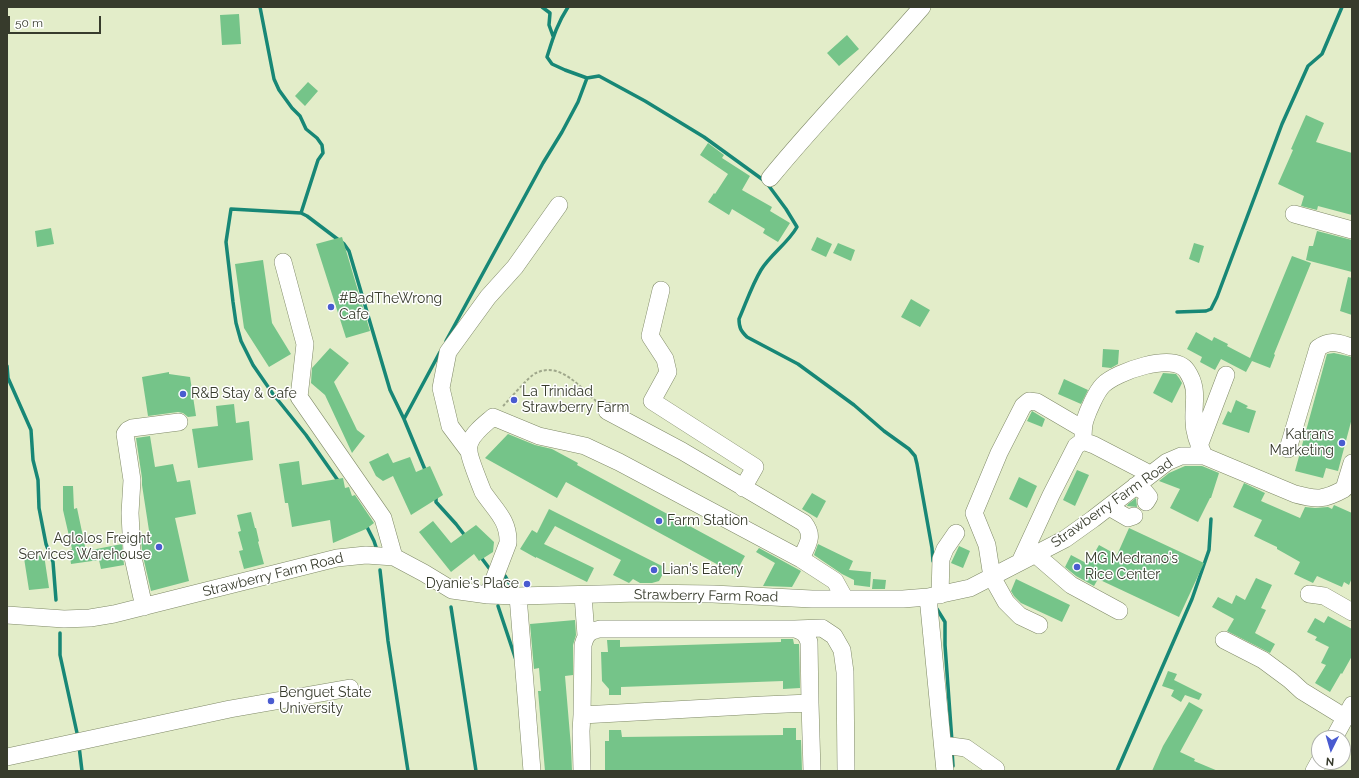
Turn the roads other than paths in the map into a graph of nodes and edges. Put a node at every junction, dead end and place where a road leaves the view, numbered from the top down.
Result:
1 (922, 7) edge
2 (770, 178) dead end
3 (559, 205) dead end
4 (1294, 214) dead end
5 (1352, 230) edge
6 (284, 262) dead end
7 (661, 290) dead end
8 (1352, 347) edge
9 (1226, 375) dead end
10 (607, 410) road end
11 (179, 422) dead end
12 (1083, 435) junction
13 (1288, 449) dead end
14 (468, 450) junction
15 (1202, 451) junction
16 (1352, 463) edge
17 (1150, 474) junction
18 (1135, 486) junction
19 (743, 488) junction
20 (1146, 502) dead end
21 (1109, 506) junction
22 (1134, 516) dead end
23 (956, 533) dead end
24 (1035, 554) junction
25 (394, 557) junction
26 (801, 559) junction
27 (1020, 562) junction
28 (992, 577) junction
29 (1309, 594) dead end
30 (488, 595) junction
31 (583, 595) junction
32 (518, 596) junction
33 (934, 596) junction
34 (845, 599) junction
35 (144, 607) junction
36 (1119, 611) dead end
37 (1352, 612) edge
38 (7, 615) edge
39 (1039, 625) dead end
40 (795, 629) junction
41 (586, 636) junction
42 (1224, 640) dead end
43 (350, 688) dead end
44 (810, 703) junction
45 (1349, 711) edge
46 (582, 715) junction
47 (1338, 730) edge
48 (949, 746) junction
49 (7, 756) edge
50 (996, 769) dead end
51 (532, 771) edge
52 (582, 771) edge
53 (812, 771) edge
54 (846, 771) edge
55 (945, 771) edge

1 - 2 street
3 - 14 street
4 - 5 street
6 - 25 street
7 - 19 street
8 - 13 street
9 - 15 street
10 - 19 street
11 - 35 street
12 - 15 street
12 - 17 street
12 - 27 street
12 - 28 street
14 - 26 street
14 - 30 street
15 - 16 street, Strawberry Farm Road
15 - 17 street, Strawberry Farm Road
17 - 18 street, Strawberry Farm Road
18 - 20 street
18 - 21 street, Strawberry Farm Road
19 - 26 street
21 - 22 street
21 - 24 street, Strawberry Farm Road
23 - 33 street
24 - 27 street, Strawberry Farm Road
24 - 36 street
25 - 30 street, Strawberry Farm Road
25 - 35 street, Strawberry Farm Road
26 - 34 street
27 - 28 street, Strawberry Farm Road
28 - 33 street, Strawberry Farm Road
28 - 39 street
29 - 37 street
30 - 32 street, Strawberry Farm Road
31 - 32 street, Strawberry Farm Road
31 - 34 street, Strawberry Farm Road
31 - 41 street
32 - 51 street
33 - 34 street, Strawberry Farm Road
33 - 48 street
35 - 38 street, Strawberry Farm Road
40 - 41 street
40 - 44 street
40 - 54 street
41 - 46 street
42 - 45 street
43 - 49 street
44 - 46 street
44 - 53 street
45 - 47 street
46 - 52 street
48 - 50 street
48 - 55 street

